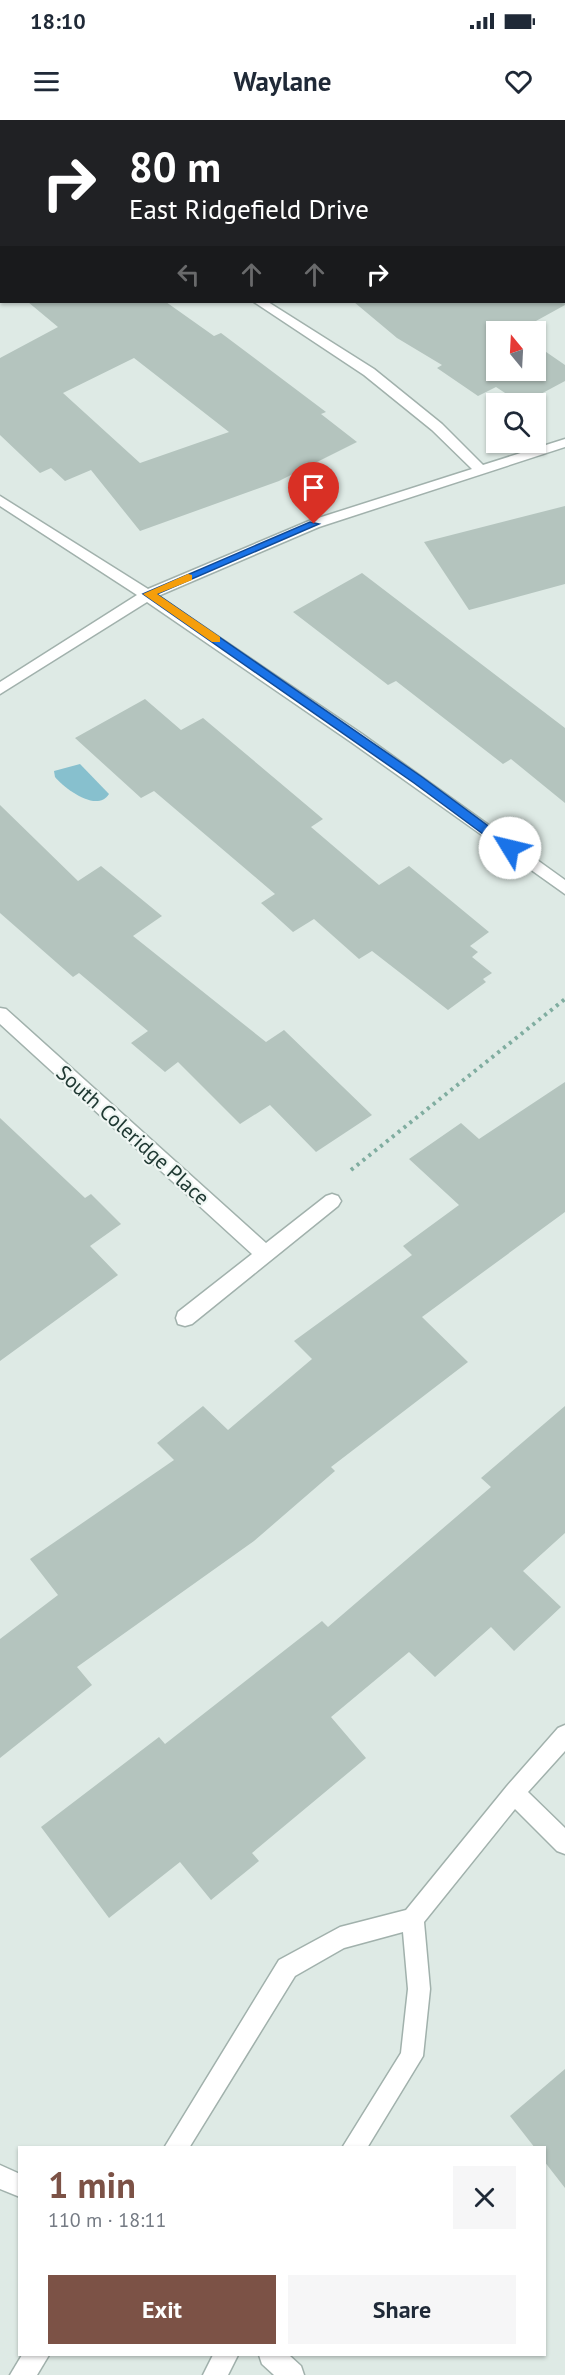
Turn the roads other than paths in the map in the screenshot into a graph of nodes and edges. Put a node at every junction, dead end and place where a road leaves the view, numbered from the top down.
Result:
1 (262, 303) edge
2 (565, 443) edge
3 (481, 470) junction
4 (0, 500) edge
5 (149, 594) junction
6 (0, 689) edge
7 (565, 888) edge
8 (0, 1014) edge
9 (332, 1202) dead end
10 (266, 1255) junction
11 (185, 1318) dead end
12 (565, 1735) edge
13 (514, 1792) junction
14 (565, 1843) edge
15 (413, 1919) junction
16 (177, 2146) edge
17 (355, 2146) edge
18 (0, 2177) edge
19 (18, 2185) edge
20 (36, 2356) edge
21 (225, 2356) edge
22 (272, 2356) edge
23 (22, 2375) edge
24 (215, 2375) edge
25 (292, 2375) edge

1 - 3 street
2 - 3 street
3 - 5 street
4 - 5 street
5 - 6 street
5 - 7 street
8 - 10 street, South Coleridge Place
9 - 10 street
10 - 11 street
12 - 13 street
13 - 14 street
13 - 15 street
15 - 16 street
15 - 17 street
18 - 19 street
20 - 23 street
21 - 24 street
22 - 25 street

